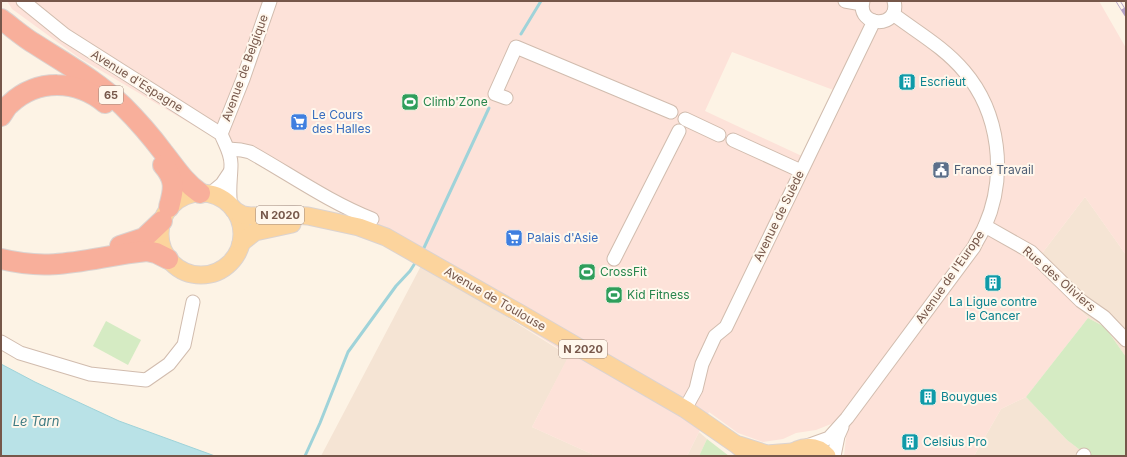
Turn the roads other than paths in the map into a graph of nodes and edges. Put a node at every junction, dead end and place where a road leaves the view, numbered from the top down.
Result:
1 (23, 1) edge
2 (270, 1) edge
3 (845, 1) edge
4 (862, 2) edge
5 (894, 8) edge
6 (1, 19) edge
7 (874, 22) junction
8 (506, 98) dead end
9 (671, 112) dead end
10 (1, 116) edge
11 (685, 119) dead end
12 (679, 131) dead end
13 (221, 134) junction
14 (720, 135) dead end
15 (732, 140) dead end
16 (228, 149) junction
17 (801, 171) junction
18 (230, 172) junction
19 (205, 193) junction
20 (232, 208) junction
21 (166, 214) junction
22 (372, 219) dead end
23 (327, 221) junction
24 (985, 226) junction
25 (241, 243) junction
26 (1, 251) edge
27 (1, 259) edge
28 (168, 259) junction
29 (614, 259) dead end
30 (193, 302) dead end
31 (1126, 340) edge
32 (1, 342) edge
33 (685, 409) junction
34 (847, 418) junction
35 (737, 445) junction
36 (794, 452) edge
37 (750, 456) edge
38 (827, 456) edge
39 (834, 456) edge

1 - 13 street, Avenue d'Espagne
2 - 13 street, Avenue de Belgique
3 - 4 street
4 - 7 street
5 - 7 street
5 - 24 street, Avenue de l'Europe
6 - 19 highway, 65
7 - 17 street, Avenue de Suède
8 - 9 street
10 - 21 highway, 65
11 - 14 street
12 - 29 street
13 - 16 street
15 - 17 street
16 - 18 street
16 - 22 street
17 - 33 street, Avenue de Suède
18 - 19 street
18 - 20 street
19 - 20 main road
19 - 21 main road
20 - 23 main road, Avenue de Toulouse / N 2020
20 - 25 main road
21 - 26 highway
21 - 28 main road
23 - 25 main road, Avenue de Toulouse / N 2020
23 - 33 main road, Avenue de Toulouse / N 2020
24 - 31 street, Rue des Oliviers
24 - 34 street, Avenue de l'Europe
25 - 28 main road
27 - 28 highway
30 - 32 street
33 - 35 main road, Avenue de Toulouse / N 2020
34 - 36 street, Avenue de l'Europe
34 - 39 street, Avenue de l'Europe
35 - 36 main road, Avenue de Toulouse
35 - 37 main road, Avenue de Toulouse
36 - 38 main road, Avenue de Toulouse

